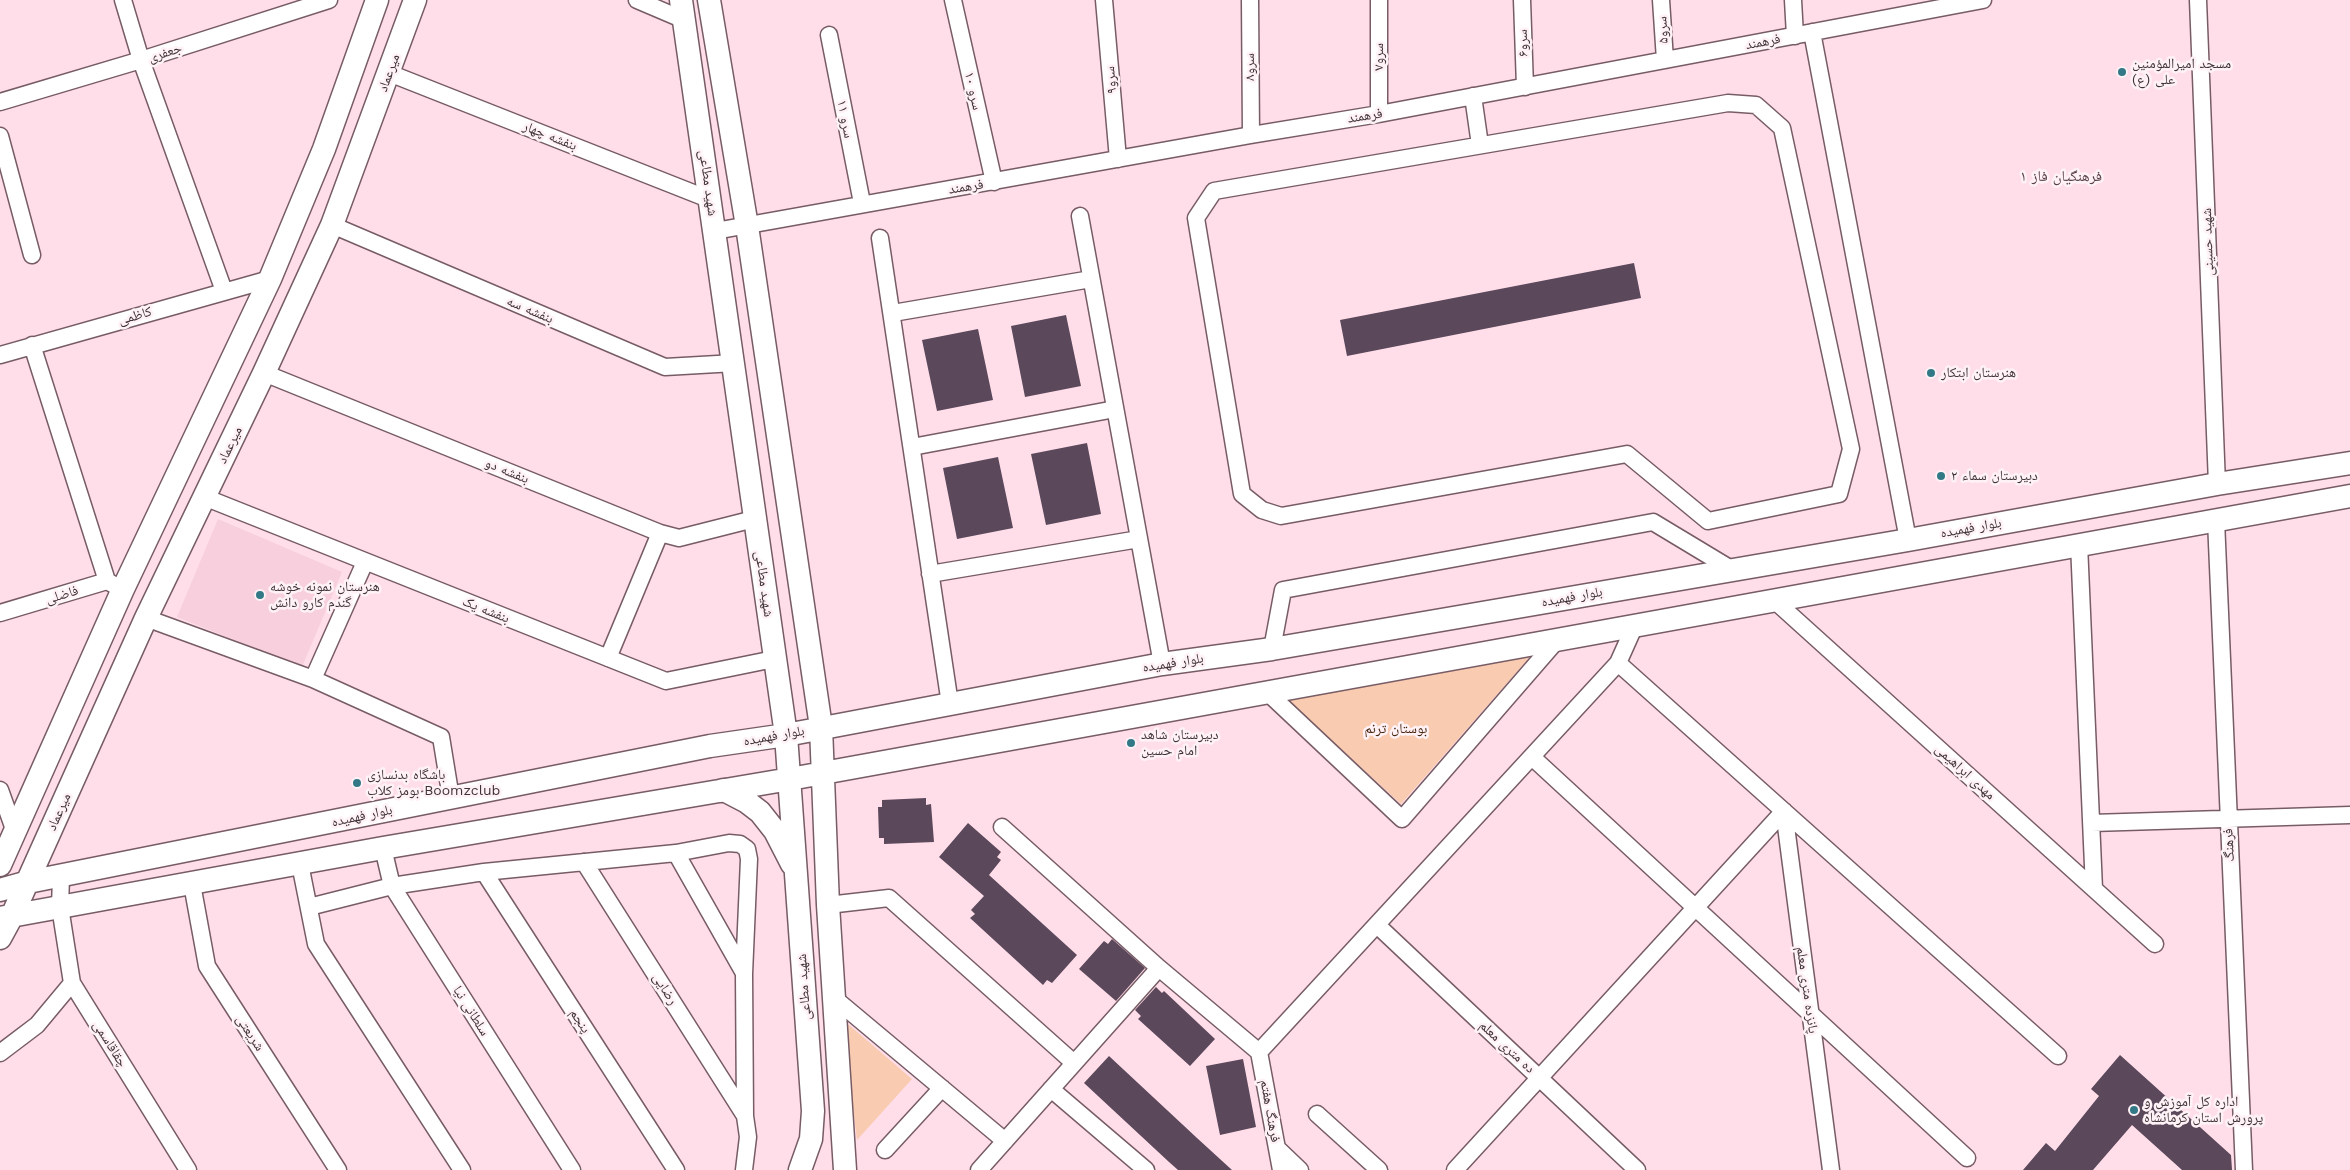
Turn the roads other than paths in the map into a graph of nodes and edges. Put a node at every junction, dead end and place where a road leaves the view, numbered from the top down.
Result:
1 (123, 0) edge
2 (329, 0) edge
3 (377, 0) edge
4 (414, 0) edge
5 (637, 0) edge
6 (708, 0) edge
7 (953, 0) edge
8 (1104, 0) edge
9 (1250, 0) edge
10 (1379, 0) edge
11 (1522, 0) edge
12 (1661, 0) edge
13 (1793, 0) edge
14 (1983, 0) edge
15 (2198, 0) edge
16 (303, 4) edge
17 (1921, 6) edge
18 (683, 10) edge
19 (1812, 32) junction
20 (829, 35) dead end
21 (1795, 36) junction
22 (141, 60) junction
23 (1665, 60) junction
24 (389, 72) junction
25 (1524, 87) junction
26 (1473, 96) junction
27 (0, 102) edge
28 (1379, 114) junction
29 (1251, 135) junction
30 (0, 136) edge
31 (1480, 146) junction
32 (1118, 159) junction
33 (994, 182) junction
34 (711, 200) junction
35 (862, 203) junction
36 (1080, 216) dead end
37 (332, 225) junction
38 (747, 226) junction
39 (715, 231) junction
40 (880, 238) dead end
41 (32, 255) dead end
42 (270, 279) junction
43 (1091, 279) junction
44 (224, 291) junction
45 (893, 313) junction
46 (32, 345) junction
47 (0, 355) edge
48 (735, 363) junction
49 (264, 373) junction
50 (1115, 409) junction
51 (912, 447) junction
52 (2350, 463) edge
53 (2217, 484) junction
54 (2350, 496) edge
55 (204, 498) junction
56 (754, 519) junction
57 (2216, 520) junction
58 (660, 533) junction
59 (1139, 539) junction
60 (1908, 540) junction
61 (2079, 544) junction
62 (366, 562) junction
63 (1731, 569) junction
64 (930, 574) junction
65 (115, 585) junction
66 (1774, 600) junction
67 (0, 613) edge
68 (146, 618) junction
69 (1635, 625) junction
70 (101, 639) junction
71 (1558, 639) junction
72 (1272, 649) junction
73 (131, 651) junction
74 (608, 658) junction
75 (774, 659) junction
76 (1618, 663) junction
77 (1162, 664) junction
78 (313, 679) junction
79 (1266, 691) junction
80 (950, 704) junction
81 (821, 727) junction
82 (786, 735) junction
83 (1532, 757) junction
84 (824, 772) junction
85 (790, 779) junction
86 (0, 790) edge
87 (706, 793) junction
88 (451, 798) junction
89 (1784, 811) junction
90 (2350, 815) edge
91 (2228, 817) junction
92 (2092, 823) junction
93 (1002, 826) dead end
94 (13, 836) junction
95 (383, 848) junction
96 (676, 853) junction
97 (584, 862) junction
98 (300, 864) junction
99 (0, 866) edge
100 (795, 870) junction
101 (484, 872) junction
102 (62, 877) junction
103 (28, 882) junction
104 (192, 884) junction
105 (392, 886) junction
106 (2094, 889) junction
107 (0, 890) edge
108 (828, 905) junction
109 (309, 907) junction
110 (60, 908) junction
111 (1695, 908) junction
112 (6, 917) edge
113 (1377, 925) junction
114 (0, 938) edge
115 (2155, 944) dead end
116 (1159, 968) junction
117 (744, 974) junction
118 (72, 983) junction
119 (834, 998) junction
120 (1810, 1014) junction
121 (1259, 1052) junction
122 (0, 1053) edge
123 (2058, 1056) dead end
124 (1074, 1063) junction
125 (1539, 1078) junction
126 (942, 1088) junction
127 (1051, 1089) junction
128 (1318, 1114) dead end
129 (745, 1116) junction
130 (1005, 1141) junction
131 (1277, 1148) junction
132 (885, 1150) dead end
133 (1966, 1158) dead end
134 (188, 1170) edge
135 (338, 1170) edge
136 (462, 1170) edge
137 (572, 1170) edge
138 (676, 1170) edge
139 (744, 1170) edge
140 (800, 1170) edge
141 (845, 1170) edge
142 (979, 1170) edge
143 (1146, 1170) edge
144 (1281, 1170) edge
145 (1300, 1170) edge
146 (1379, 1170) edge
147 (1455, 1170) edge
148 (1637, 1170) edge
149 (1831, 1170) edge
150 (2244, 1170) edge

1 - 22 street
2 - 16 street, جعفری
3 - 42 street
4 - 24 street, میرعماد
5 - 18 street
6 - 38 street
7 - 33 street, سرو ۱۰
8 - 32 street, سرو۹
9 - 29 street, سرو۸
10 - 28 street, سرو۷
11 - 25 street, سرو۶
12 - 23 street, سرو۵
13 - 21 street
14 - 17 street, فرهمند
15 - 53 street, شهید حسینی
16 - 22 street, جعفری
17 - 19 street, فرهمند
18 - 34 street, شهید مطاعی
19 - 21 street, فرهمند
19 - 60 street
20 - 35 street, ۱۱ سرو
21 - 23 street, فرهمند
22 - 27 street, جعفری
22 - 44 street
23 - 25 street, فرهمند
24 - 34 street, بنفشه چهار
24 - 37 street, میرعماد
25 - 26 street, فرهمند
26 - 28 street, فرهمند
26 - 31 street
28 - 29 street, فرهمند
29 - 32 street, فرهمند
30 - 41 street
31 - 31 street
32 - 33 street, فرهمند
33 - 35 street, فرهمند
34 - 39 street, شهید مطاعی
35 - 38 street, فرهمند
36 - 43 street
37 - 48 street, بنفشه سه
37 - 49 street, میرعماد
38 - 39 street, فرهمند
38 - 81 street
39 - 48 street, شهید مطاعی
40 - 45 street
42 - 44 street, کاظمی
42 - 65 street
43 - 45 street
43 - 50 street
44 - 46 street, کاظمی
45 - 51 street
46 - 47 street, کاظمی
46 - 65 street
48 - 56 street, شهید مطاعی
49 - 55 street, میرعماد
49 - 58 street, بنفشه دو
50 - 51 street
50 - 59 street
51 - 64 street
52 - 53 street, بلوار فهمیده
53 - 60 street, بلوار فهمیده
54 - 57 street
55 - 62 street, بنفشه یک
55 - 68 street, میرعماد
56 - 58 street, بنفشه دو
56 - 75 street, شهید مطاعی
57 - 61 street
57 - 91 street, فرهنگ
58 - 74 street
59 - 64 street
59 - 77 street
60 - 63 street, بلوار فهمیده
61 - 66 street
61 - 92 street
62 - 74 street, بنفشه یک
62 - 78 street
63 - 72 street, بلوار فهمیده
63 - 72 street
64 - 80 street
65 - 67 street, فاضلی
65 - 70 street
66 - 69 street
66 - 106 street, مهدی ابراهیمی
68 - 73 street, میرعماد
68 - 78 street
69 - 71 street
69 - 76 street
70 - 73 street
70 - 94 street
71 - 79 street
71 - 79 street
72 - 77 street, بلوار فهمیده
73 - 103 street, میرعماد
74 - 75 street, بنفشه یک
75 - 82 street, شهید مطاعی
76 - 83 street
76 - 89 street
77 - 80 street, بلوار فهمیده
78 - 88 street
79 - 84 street
80 - 81 street, بلوار فهمیده
81 - 82 street, بلوار فهمیده
81 - 84 street
82 - 85 street, شهید مطاعی
82 - 88 street, بلوار فهمیده
83 - 111 street
83 - 113 street
84 - 85 street
84 - 108 street
85 - 87 street
85 - 100 street, شهید مطاعی
86 - 94 street
87 - 95 street
87 - 100 street
88 - 102 street, بلوار فهمیده
89 - 111 street
89 - 120 street, پانزده متری معلم
89 - 123 street
90 - 91 street
91 - 92 street
91 - 150 street, فرهنگ
92 - 106 street
93 - 116 street
94 - 99 street
95 - 98 street
95 - 105 street, سلطانی نیا
96 - 97 street
96 - 117 street
96 - 117 street
97 - 101 street
97 - 129 street, رضایی
98 - 104 street
98 - 109 street
100 - 140 street, شهید مطاعی
101 - 105 street
101 - 138 street, پنجم
102 - 103 street, بلوار فهمیده
102 - 110 street, چقاقاسمی
103 - 107 street, بلوار فهمیده
103 - 112 street, میرعماد
104 - 110 street
104 - 135 street, شریعتی
105 - 109 street
105 - 137 street, سلطانی نیا
106 - 115 street, مهدی ابراهیمی
108 - 119 street
108 - 124 street
109 - 136 street
110 - 112 street
110 - 118 street, چقاقاسمی
111 - 120 street
111 - 125 street
112 - 114 street, میرعماد
113 - 121 street
113 - 125 street, ده متری معلم
116 - 121 street
116 - 124 street
117 - 129 street
118 - 122 street
118 - 134 street, چقاقاسمی
119 - 126 street
119 - 141 street
120 - 133 street
120 - 149 street, پانزده متری معلم
121 - 131 street, فرهنگ هفتم
124 - 127 street
125 - 147 street
125 - 148 street, ده متری معلم
126 - 130 street
126 - 132 street
127 - 130 street
127 - 143 street
128 - 146 street
129 - 139 street
130 - 142 street
131 - 144 street, فرهنگ هفتم
131 - 145 street

